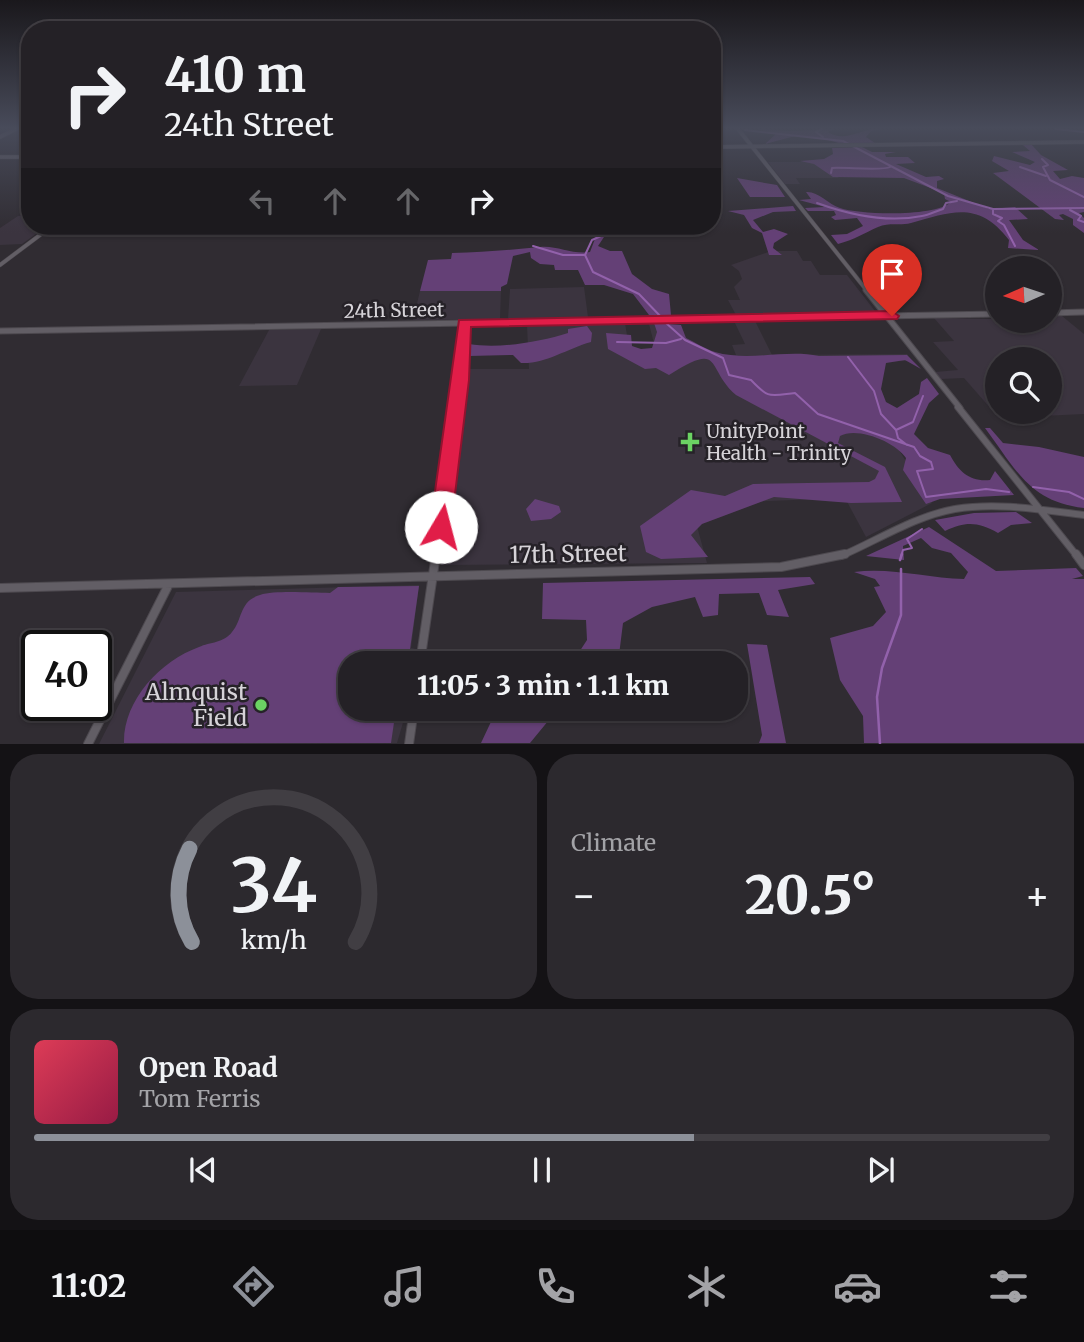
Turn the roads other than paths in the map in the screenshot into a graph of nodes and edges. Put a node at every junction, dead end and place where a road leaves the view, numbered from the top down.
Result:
1 (766, 164) edge
2 (40, 235) edge
3 (0, 265) edge
4 (1084, 312) edge
5 (1062, 313) edge
6 (985, 314) edge
7 (885, 316) junction
8 (464, 323) junction
9 (0, 331) edge
10 (1038, 509) junction
11 (1084, 515) edge
12 (1084, 565) edge
13 (433, 576) junction
14 (169, 584) junction
15 (0, 588) edge
16 (422, 651) edge
17 (412, 721) edge
18 (88, 744) edge
19 (409, 744) edge

1 - 7 street
2 - 3 street
4 - 5 street
6 - 7 street, 24th Street
7 - 8 street, 24th Street
7 - 10 street
8 - 9 street, 24th Street
8 - 13 street
10 - 11 street, 17th Street
10 - 12 street
10 - 13 street, 17th Street
13 - 14 street, 17th Street
13 - 16 street
14 - 15 street, 17th Street
14 - 18 street
17 - 19 street

